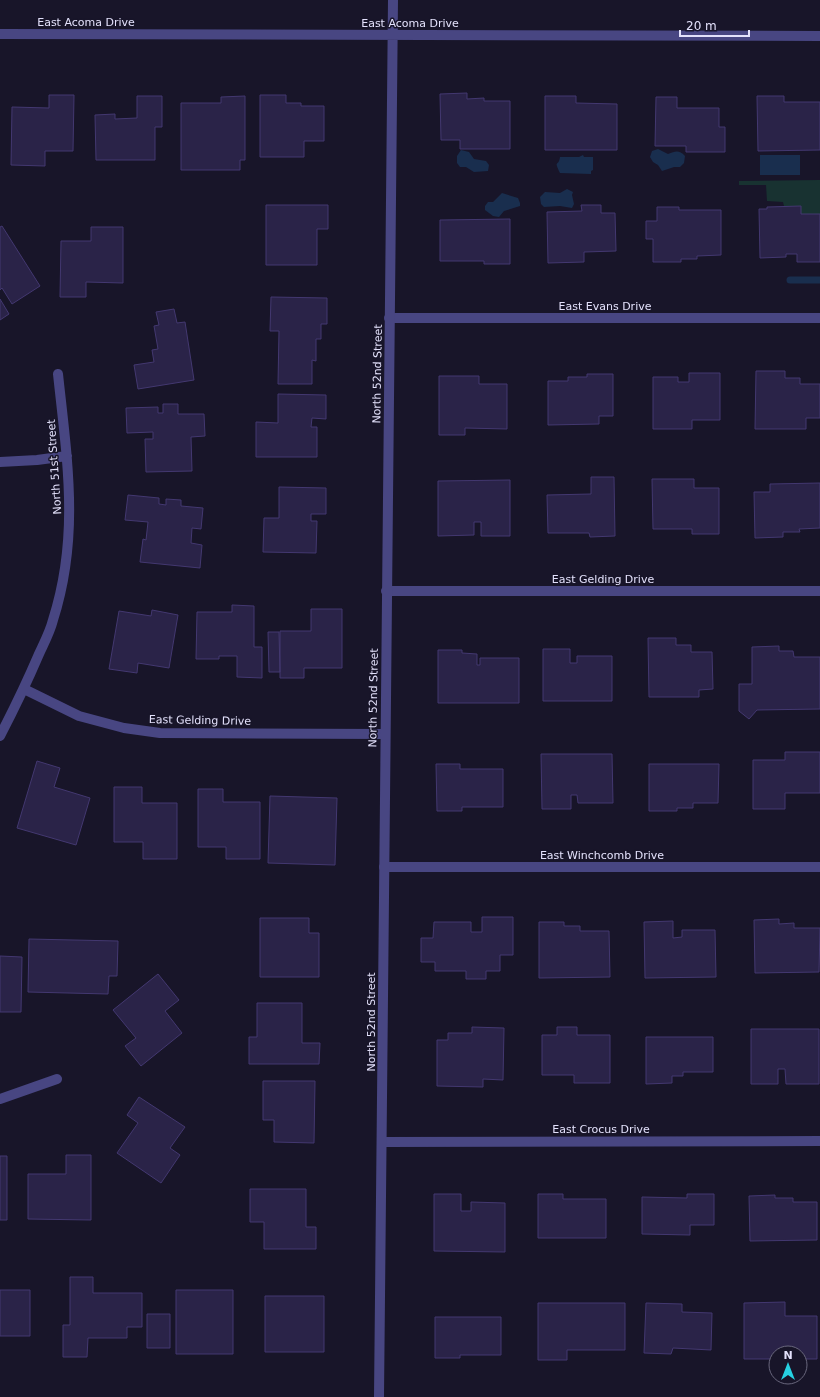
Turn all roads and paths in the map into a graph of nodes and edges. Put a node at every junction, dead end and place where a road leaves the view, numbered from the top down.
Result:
1 (393, 0) edge
2 (0, 34) edge
3 (394, 35) junction
4 (820, 36) edge
5 (389, 318) junction
6 (820, 318) edge
7 (58, 374) dead end
8 (67, 456) junction
9 (0, 462) edge
10 (386, 591) junction
11 (820, 591) edge
12 (24, 688) junction
13 (385, 734) junction
14 (0, 736) edge
15 (384, 867) junction
16 (820, 867) edge
17 (57, 1079) dead end
18 (0, 1099) edge
19 (820, 1141) edge
20 (382, 1142) junction
21 (379, 1397) edge

1 - 3 street, North 52nd Street
2 - 3 street, East Acoma Drive
3 - 4 street, East Acoma Drive
3 - 5 street, North 52nd Street
5 - 6 street, East Evans Drive
5 - 10 street, North 52nd Street
7 - 8 street, North 51st Street
8 - 9 street
8 - 12 street, North 51st Street
10 - 11 street, East Gelding Drive
10 - 13 street, North 52nd Street
12 - 13 street, East Gelding Drive
12 - 14 street, North 51st Street
13 - 15 street, North 52nd Street
15 - 16 street, East Winchcomb Drive
15 - 20 street, North 52nd Street
17 - 18 street
19 - 20 street, East Crocus Drive
20 - 21 street, North 52nd Street

